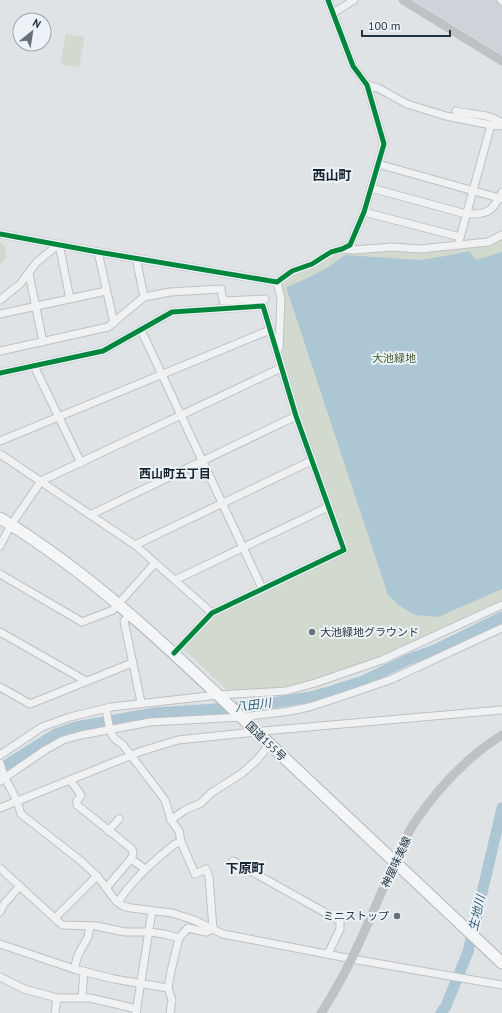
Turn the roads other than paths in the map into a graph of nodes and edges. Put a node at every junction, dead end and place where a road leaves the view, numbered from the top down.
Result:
1 (328, 0) edge
2 (354, 0) edge
3 (403, 0) edge
4 (332, 13) junction
5 (502, 61) edge
6 (367, 85) junction
7 (456, 111) dead end
8 (502, 122) edge
9 (491, 125) junction
10 (502, 126) edge
11 (378, 164) junction
12 (371, 188) junction
13 (473, 191) junction
14 (501, 196) edge
15 (364, 212) junction
16 (466, 214) junction
17 (0, 234) edge
18 (502, 235) edge
19 (460, 237) junction
20 (59, 244) junction
21 (458, 245) junction
22 (342, 249) junction
23 (98, 252) junction
24 (136, 258) junction
25 (29, 274) junction
26 (277, 282) junction
27 (106, 291) junction
28 (144, 296) junction
29 (70, 299) junction
30 (265, 299) dead end
31 (0, 300) edge
32 (36, 306) junction
33 (0, 314) edge
34 (114, 323) junction
35 (141, 330) junction
36 (270, 330) junction
37 (43, 342) junction
38 (0, 351) edge
39 (277, 352) junction
40 (34, 366) junction
41 (281, 368) junction
42 (0, 373) edge
43 (161, 374) junction
44 (181, 416) junction
45 (296, 416) junction
46 (58, 417) junction
47 (0, 441) edge
48 (0, 454) edge
49 (202, 460) junction
50 (311, 461) junction
51 (81, 463) junction
52 (41, 481) junction
53 (222, 504) junction
54 (328, 507) junction
55 (90, 514) junction
56 (0, 518) edge
57 (11, 525) junction
58 (135, 545) junction
59 (0, 546) edge
60 (243, 547) junction
61 (155, 563) junction
62 (0, 574) edge
63 (175, 580) junction
64 (262, 588) junction
65 (119, 604) junction
66 (502, 605) edge
67 (212, 613) junction
68 (130, 614) junction
69 (502, 628) edge
70 (0, 632) edge
71 (174, 653) junction
72 (132, 663) junction
73 (86, 681) junction
74 (0, 687) edge
75 (218, 694) junction
76 (141, 702) junction
77 (106, 708) junction
78 (502, 710) edge
79 (242, 717) junction
80 (110, 730) junction
81 (256, 732) junction
82 (502, 735) edge
83 (270, 744) junction
84 (0, 755) edge
85 (131, 755) junction
86 (0, 763) edge
87 (3, 778) edge
88 (70, 780) junction
89 (17, 802) junction
90 (0, 808) edge
91 (119, 820) dead end
92 (171, 820) junction
93 (108, 831) junction
94 (181, 842) junction
95 (131, 859) junction
96 (233, 861) dead end
97 (395, 862) junction
98 (0, 868) edge
99 (145, 869) junction
100 (97, 876) junction
101 (20, 886) junction
102 (106, 888) junction
103 (118, 902) junction
104 (152, 911) junction
105 (0, 912) edge
106 (55, 918) junction
107 (90, 926) junction
108 (213, 930) junction
109 (149, 932) junction
110 (179, 938) junction
111 (0, 944) edge
112 (328, 954) junction
113 (352, 959) junction
114 (502, 962) edge
115 (74, 969) junction
116 (84, 971) junction
117 (0, 977) edge
118 (141, 984) junction
119 (502, 985) edge
120 (168, 988) junction
121 (82, 997) junction
122 (57, 998) junction
123 (137, 1011) edge
124 (55, 1013) edge
125 (170, 1013) edge
126 (321, 1013) edge

1 - 4 street
2 - 4 street
3 - 5 main road
4 - 6 street
6 - 9 street
6 - 11 street
7 - 8 street
9 - 10 street
9 - 13 street
11 - 12 street
11 - 13 street
12 - 15 street
12 - 16 street
13 - 14 street
13 - 16 street
14 - 16 street
15 - 19 street
15 - 22 street
16 - 19 street
17 - 20 street
18 - 21 street
19 - 21 street
20 - 23 street
20 - 25 street
20 - 29 street
21 - 22 street
22 - 26 street
23 - 24 street
23 - 27 street
24 - 26 street
24 - 28 street
25 - 31 street
25 - 32 street
26 - 39 street
27 - 29 street
27 - 34 street
28 - 30 street
28 - 34 street
29 - 32 street
32 - 33 street
32 - 37 street
34 - 37 street
35 - 36 street
35 - 40 street
35 - 43 street
36 - 39 street
36 - 43 street
37 - 38 street
39 - 41 street
40 - 42 street
40 - 46 street
41 - 44 street
41 - 45 street
43 - 44 street
43 - 46 street
44 - 49 street
44 - 51 street
45 - 49 street
45 - 50 street
46 - 47 street
46 - 51 street
48 - 52 street
49 - 53 street
49 - 55 street
50 - 53 street
50 - 54 street
51 - 52 street
52 - 55 street
52 - 57 street
53 - 58 street
53 - 60 street
54 - 60 street
54 - 64 street
55 - 58 street
56 - 57 highway, 国道155号
57 - 59 street
57 - 65 highway, 国道155号
58 - 61 street
60 - 63 street
60 - 64 street
61 - 63 street
61 - 65 street
62 - 65 street
63 - 67 street
64 - 67 street
65 - 68 highway, 国道155号
66 - 75 street
67 - 71 street
68 - 71 highway, 国道155号
68 - 72 street
69 - 79 street
70 - 73 street
71 - 75 highway, 国道155号
72 - 73 street
72 - 76 street
73 - 74 street
75 - 76 street
75 - 79 highway, 国道155号
76 - 77 street
77 - 80 street
77 - 84 street
78 - 81 street
79 - 80 street
79 - 81 highway, 国道155号
80 - 85 street
80 - 87 street
81 - 83 highway, 国道155号
81 - 85 street
82 - 97 main road, 神屋味美線
83 - 92 street
83 - 97 highway, 国道155号
85 - 88 street
85 - 92 street
86 - 87 street
87 - 89 street
88 - 89 street
88 - 93 street
89 - 90 street
89 - 100 street
91 - 93 street
92 - 94 street
93 - 95 street
94 - 99 street
94 - 108 street
95 - 99 street
95 - 102 street
96 - 112 street
97 - 113 main road, 神屋味美線
97 - 114 highway, 国道155号
98 - 101 street
99 - 103 street
100 - 102 street
100 - 106 street
101 - 105 street
101 - 106 street
102 - 103 street
103 - 104 street
104 - 108 street
104 - 109 street
106 - 107 street
107 - 109 street
107 - 115 street
108 - 110 street
108 - 112 street
109 - 110 street
109 - 118 street
110 - 120 street
111 - 115 street
112 - 113 street
113 - 119 street
113 - 126 main road, 神屋味美線
115 - 116 street
116 - 118 street
116 - 121 street
117 - 122 street
118 - 120 street
118 - 123 street
120 - 125 street
121 - 122 street
121 - 123 street
122 - 124 street

